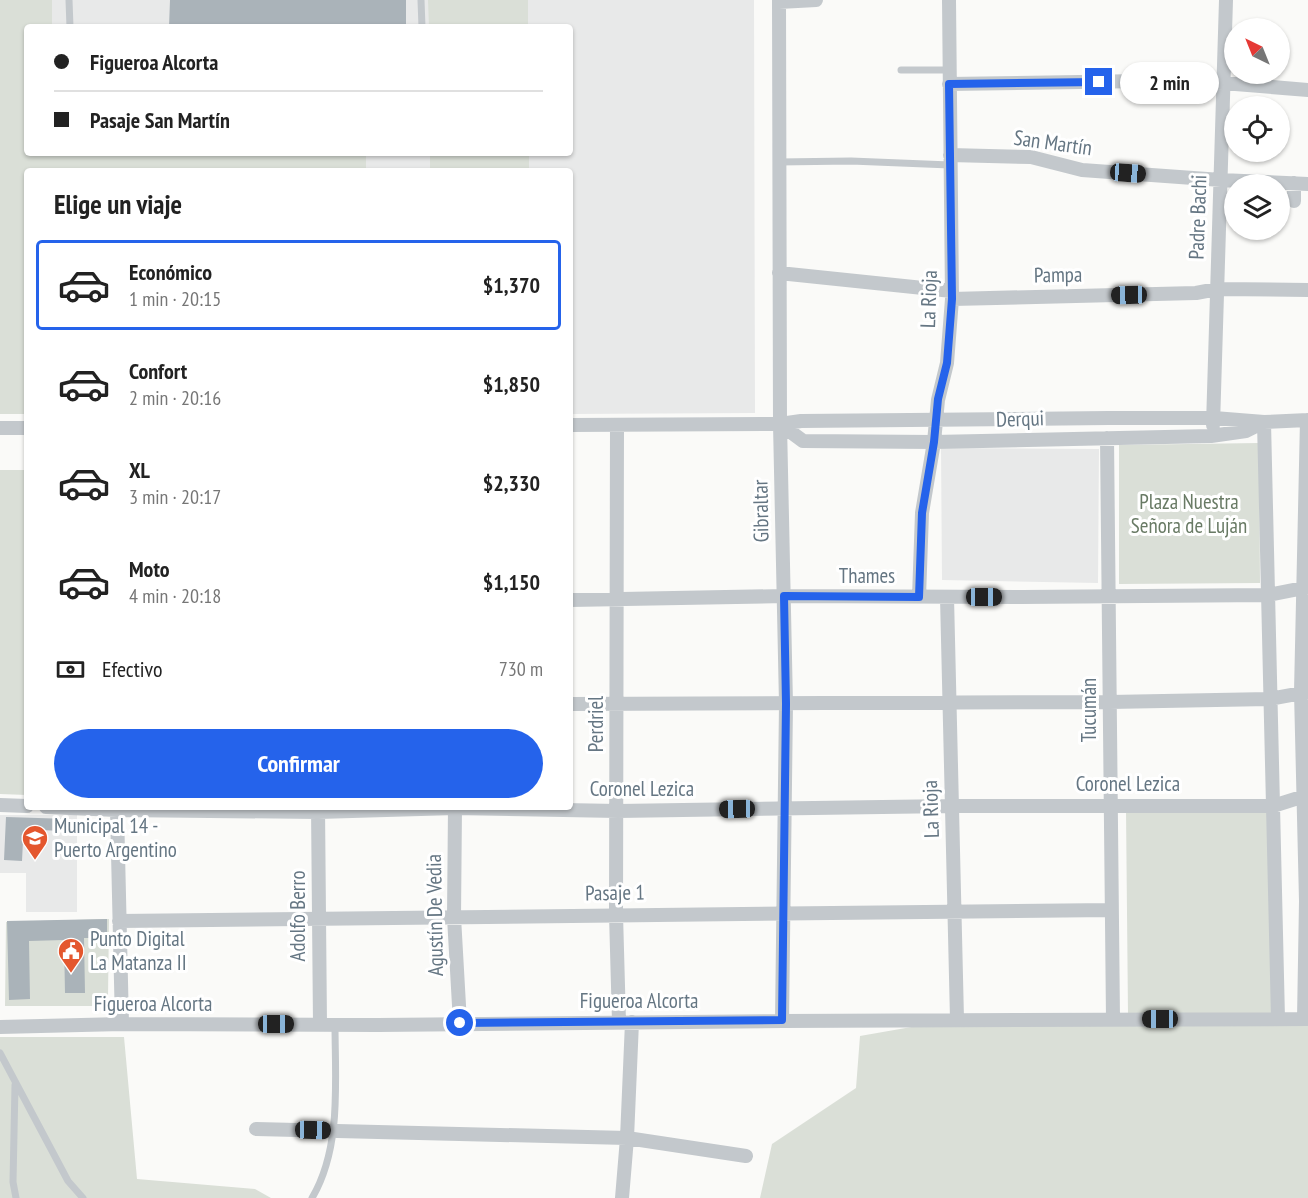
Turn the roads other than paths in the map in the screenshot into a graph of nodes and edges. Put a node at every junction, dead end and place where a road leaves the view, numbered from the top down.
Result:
1 (69, 0) edge
2 (421, 0) edge
3 (816, 0) edge
4 (949, 0) edge
5 (1226, 0) edge
6 (779, 1) edge
7 (70, 24) edge
8 (422, 24) edge
9 (901, 70) dead end
10 (948, 77) junction
11 (1223, 83) junction
12 (1307, 89) edge
13 (950, 160) junction
14 (779, 162) junction
15 (1221, 180) junction
16 (1294, 183) junction
17 (1308, 183) edge
18 (1294, 201) dead end
19 (779, 273) junction
20 (1217, 289) junction
21 (1308, 290) edge
22 (952, 295) junction
23 (1214, 418) junction
24 (936, 420) junction
25 (1307, 420) edge
26 (1264, 422) junction
27 (780, 424) junction
28 (573, 425) edge
29 (617, 425) junction
30 (0, 428) edge
31 (24, 428) edge
32 (1211, 436) junction
33 (1107, 438) junction
34 (934, 442) junction
35 (1306, 587) edge
36 (1268, 595) junction
37 (784, 596) junction
38 (1109, 596) junction
39 (919, 597) junction
40 (947, 597) junction
41 (617, 599) junction
42 (573, 600) edge
43 (1305, 692) edge
44 (1269, 699) junction
45 (1110, 702) junction
46 (616, 703) junction
47 (949, 703) junction
48 (573, 704) edge
49 (786, 704) junction
50 (1306, 795) edge
51 (1110, 804) junction
52 (0, 805) edge
53 (24, 806) edge
54 (951, 806) junction
55 (1273, 806) junction
56 (785, 808) junction
57 (117, 810) joint
58 (318, 810) edge
59 (455, 810) edge
60 (564, 810) edge
61 (618, 811) junction
62 (1307, 901) edge
63 (956, 910) junction
64 (1111, 910) junction
65 (783, 913) junction
66 (616, 914) junction
67 (454, 916) junction
68 (319, 918) junction
69 (119, 921) junction
70 (1113, 1019) junction
71 (1278, 1019) junction
72 (1306, 1019) edge
73 (782, 1020) junction
74 (957, 1020) junction
75 (625, 1022) junction
76 (460, 1023) junction
77 (122, 1024) junction
78 (320, 1024) junction
79 (335, 1024) junction
80 (0, 1027) edge
81 (0, 1053) edge
82 (15, 1082) junction
83 (256, 1129) dead end
84 (332, 1131) junction
85 (627, 1138) junction
86 (746, 1156) dead end
87 (16, 1198) edge
88 (84, 1198) edge
89 (312, 1198) edge
90 (622, 1198) edge

1 - 7 lane
2 - 8 lane
3 - 6 street
4 - 10 street, La Rioja
5 - 11 street, Padre Bachi
6 - 14 street, Gibraltar
9 - 10 lane
10 - 11 street
10 - 13 street, La Rioja
11 - 12 street
11 - 15 street, Padre Bachi
13 - 14 lane
13 - 15 street, San Martín
13 - 22 street, La Rioja
14 - 19 street, Gibraltar
15 - 16 street, San Martín
15 - 20 street, Padre Bachi
16 - 17 street, San Martín
16 - 18 street
19 - 22 street, Pampa
19 - 27 street, Gibraltar
20 - 21 street, Pampa
20 - 22 street, Pampa
20 - 23 street, Padre Bachi
22 - 24 street, La Rioja
23 - 24 street, Derqui
23 - 26 street, Derqui
23 - 32 street, Padre Bachi
24 - 27 street, Derqui
24 - 34 street, La Rioja
25 - 26 street, Derqui
25 - 35 street
26 - 32 street, Derqui
26 - 36 street
27 - 29 street, Derqui
27 - 34 street, Derqui
27 - 37 street, Gibraltar
28 - 29 street, Derqui
29 - 41 street, Perdriel
30 - 31 street
32 - 33 street, Derqui
33 - 34 street, Derqui
33 - 38 street, Tucumán
34 - 39 street, La Rioja
35 - 36 street, Thames
35 - 43 street
36 - 38 street, Thames
36 - 44 street
37 - 39 street, Thames
37 - 41 street, Thames
37 - 49 street, Gibraltar
38 - 40 street, Thames
38 - 45 street, Tucumán
39 - 40 street, Thames
40 - 47 street, La Rioja
41 - 42 street, Thames
41 - 46 street, Perdriel
43 - 44 street
43 - 50 street
44 - 45 street
44 - 55 street
45 - 47 street
45 - 51 street, Tucumán
46 - 48 street
46 - 49 street
46 - 61 street, Perdriel
47 - 49 street
47 - 54 street, La Rioja
49 - 56 street, Gibraltar
50 - 55 street, Coronel Lezica
50 - 62 street
51 - 54 street, Coronel Lezica
51 - 55 street, Coronel Lezica
51 - 64 street, Tucumán
52 - 53 street
54 - 56 street, Coronel Lezica
54 - 63 street, La Rioja
55 - 71 street
56 - 61 street, Coronel Lezica
56 - 65 street, Gibraltar
57 - 58 street, Coronel Lezica
57 - 69 street
58 - 68 street, Adolfo Berro
59 - 67 street, Agustín De Vedia
60 - 61 street, Coronel Lezica
61 - 66 street, Perdriel
62 - 72 street
63 - 64 street, Pasaje 1
63 - 65 street, Pasaje 1
63 - 74 street, La Rioja
64 - 70 street, Tucumán
65 - 66 street, Pasaje 1
65 - 73 street, Gibraltar
66 - 67 street, Pasaje 1
66 - 75 street, Perdriel
67 - 68 street, Pasaje 1
67 - 76 street, Agustín De Vedia
68 - 69 street, Pasaje 1
68 - 78 street, Adolfo Berro
69 - 77 street
70 - 71 street, Figueroa Alcorta
70 - 74 street, Figueroa Alcorta
71 - 72 street, Figueroa Alcorta
73 - 74 street, Figueroa Alcorta
73 - 75 street, Figueroa Alcorta
75 - 76 street, Figueroa Alcorta
75 - 85 street, Perdriel
76 - 79 street, Figueroa Alcorta
77 - 78 street, Figueroa Alcorta
77 - 80 street, Figueroa Alcorta
78 - 79 street, Figueroa Alcorta
79 - 84 lane
81 - 82 lane
82 - 87 lane
82 - 88 lane
83 - 84 street
84 - 85 street
84 - 89 lane
85 - 86 street
85 - 90 street, Perdriel

